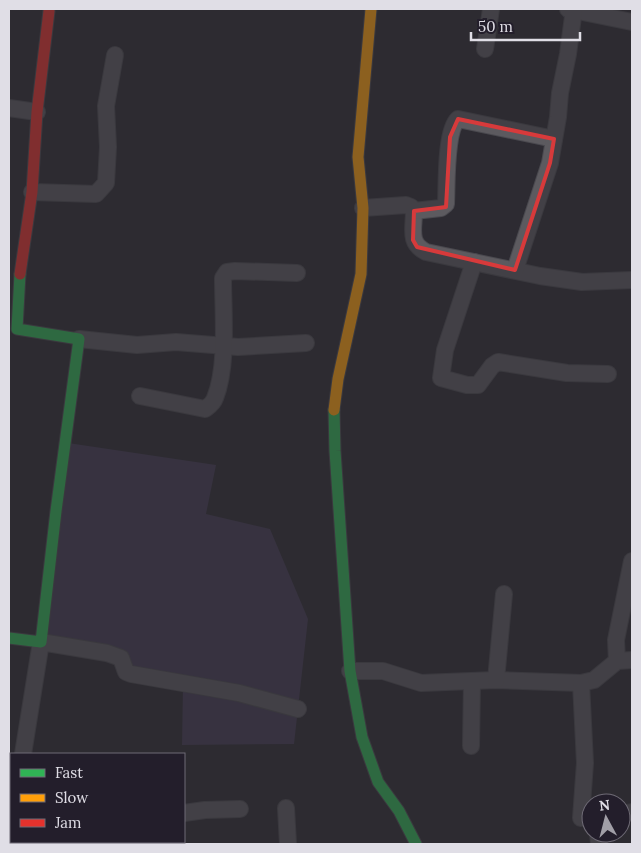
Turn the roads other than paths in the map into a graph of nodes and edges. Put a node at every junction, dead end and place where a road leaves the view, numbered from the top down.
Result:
1 (371, 9) edge
2 (491, 9) edge
3 (571, 9) edge
4 (49, 11) dead end
5 (632, 22) edge
6 (485, 49) dead end
7 (115, 55) dead end
8 (9, 108) edge
9 (37, 112) junction
10 (554, 139) junction
11 (32, 192) junction
12 (363, 208) junction
13 (414, 211) junction
14 (474, 262) junction
15 (515, 270) junction
16 (297, 273) dead end
17 (632, 280) edge
18 (79, 339) junction
19 (306, 343) dead end
20 (223, 345) junction
21 (608, 374) dead end
22 (140, 396) dead end
23 (632, 561) edge
24 (504, 594) dead end
25 (9, 638) edge
26 (41, 642) junction
27 (625, 661) edge
28 (350, 671) junction
29 (496, 680) junction
30 (472, 682) junction
31 (581, 683) junction
32 (298, 709) dead end
33 (471, 746) dead end
34 (23, 753) edge
35 (583, 793) edge
36 (286, 808) dead end
37 (240, 809) dead end
38 (185, 813) edge
39 (288, 844) edge
40 (416, 844) edge

1 - 12 street
2 - 6 street
3 - 5 street
3 - 10 street
4 - 9 street
7 - 11 street
8 - 9 street
9 - 11 street
10 - 13 street
10 - 15 street
11 - 18 street
12 - 13 street
12 - 28 street
13 - 14 street
14 - 15 street
14 - 21 street
15 - 17 street
16 - 20 street
18 - 20 street
18 - 26 street
19 - 20 street
20 - 22 street
23 - 27 street
24 - 29 street
25 - 26 street
26 - 32 street
26 - 34 street
27 - 31 street
28 - 30 street
28 - 40 street
29 - 30 street
29 - 31 street
30 - 33 street
31 - 35 street
36 - 39 street
37 - 38 street

